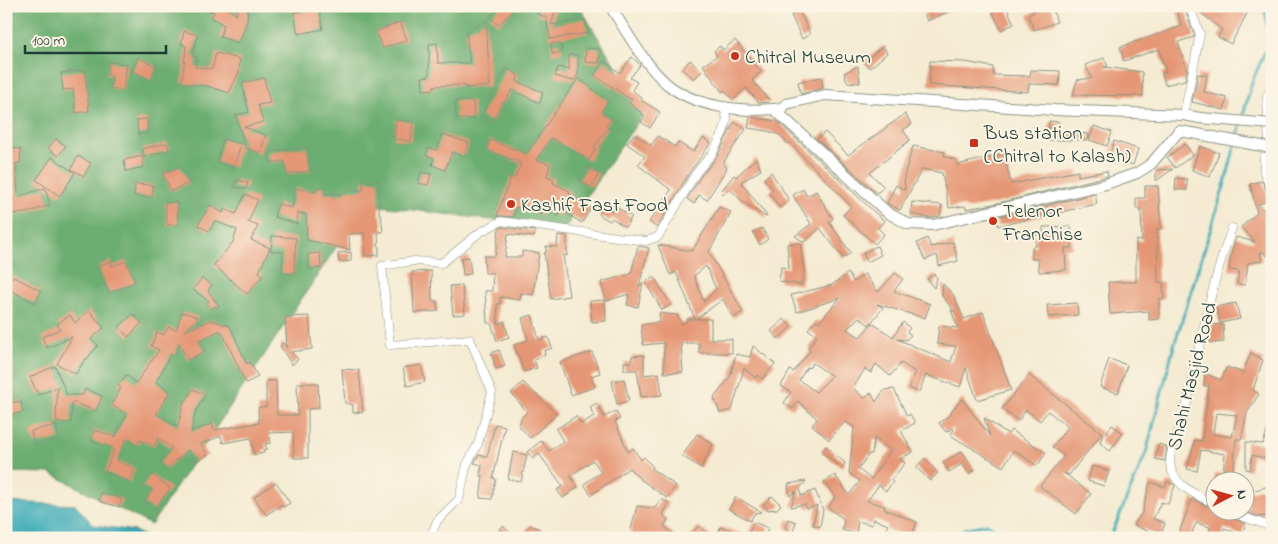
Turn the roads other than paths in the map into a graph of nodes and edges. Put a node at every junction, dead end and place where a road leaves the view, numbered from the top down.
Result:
1 (610, 6) edge
2 (1189, 6) edge
3 (1272, 86) edge
4 (724, 108) junction
5 (774, 109) junction
6 (1184, 115) junction
7 (1272, 124) edge
8 (1272, 148) edge
9 (1272, 192) edge
10 (1232, 228) dead end
11 (1206, 499) edge
12 (1256, 521) edge
13 (1272, 527) edge
14 (430, 538) edge

1 - 4 street
2 - 6 street
3 - 9 street
4 - 5 street
4 - 14 street
5 - 6 street
5 - 8 street, bridge
6 - 7 street, bridge
10 - 11 street, Shahi Masjid Road
12 - 13 street

